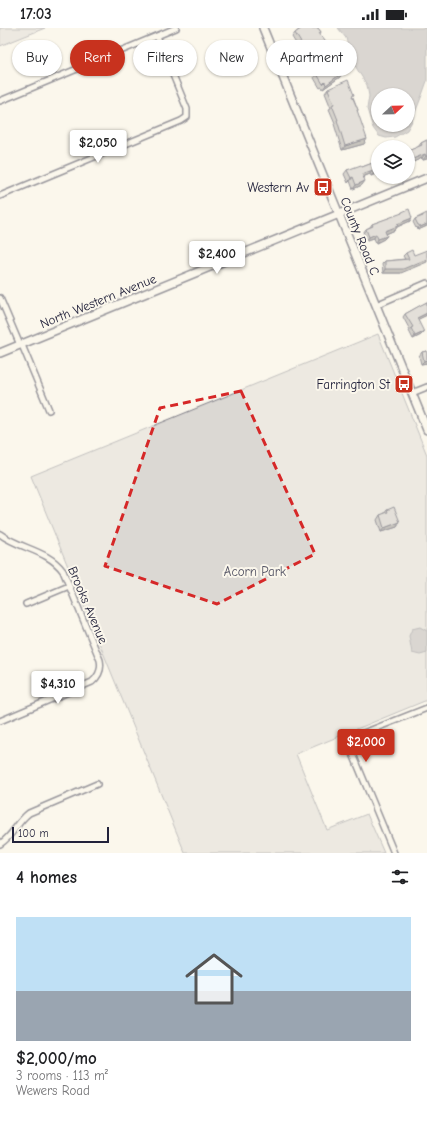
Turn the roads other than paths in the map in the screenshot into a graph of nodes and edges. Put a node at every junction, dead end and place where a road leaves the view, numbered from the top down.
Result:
1 (176, 28) edge
2 (263, 28) edge
3 (157, 36) junction
4 (0, 101) edge
5 (427, 178) edge
6 (0, 196) edge
7 (339, 215) junction
8 (427, 284) edge
9 (0, 298) edge
10 (376, 305) junction
11 (21, 345) junction
12 (0, 354) edge
13 (427, 387) edge
14 (412, 393) junction
15 (49, 410) dead end
16 (427, 430) edge
17 (0, 534) edge
18 (69, 586) junction
19 (26, 604) dead end
20 (427, 708) edge
21 (0, 721) edge
22 (97, 784) dead end
23 (0, 844) edge
24 (394, 853) edge

1 - 3 street
2 - 7 street, County Road C
3 - 4 street
3 - 6 street
5 - 7 street, North Western Avenue
7 - 10 street, County Road C
7 - 11 street, North Western Avenue
8 - 10 street
9 - 11 street
10 - 14 street, County Road C
11 - 12 street, North Western Avenue
11 - 15 street
13 - 14 street
14 - 16 street, County Road C
17 - 18 street, Brooks Avenue
18 - 19 street
18 - 21 street, Brooks Avenue
20 - 24 street
22 - 23 street

